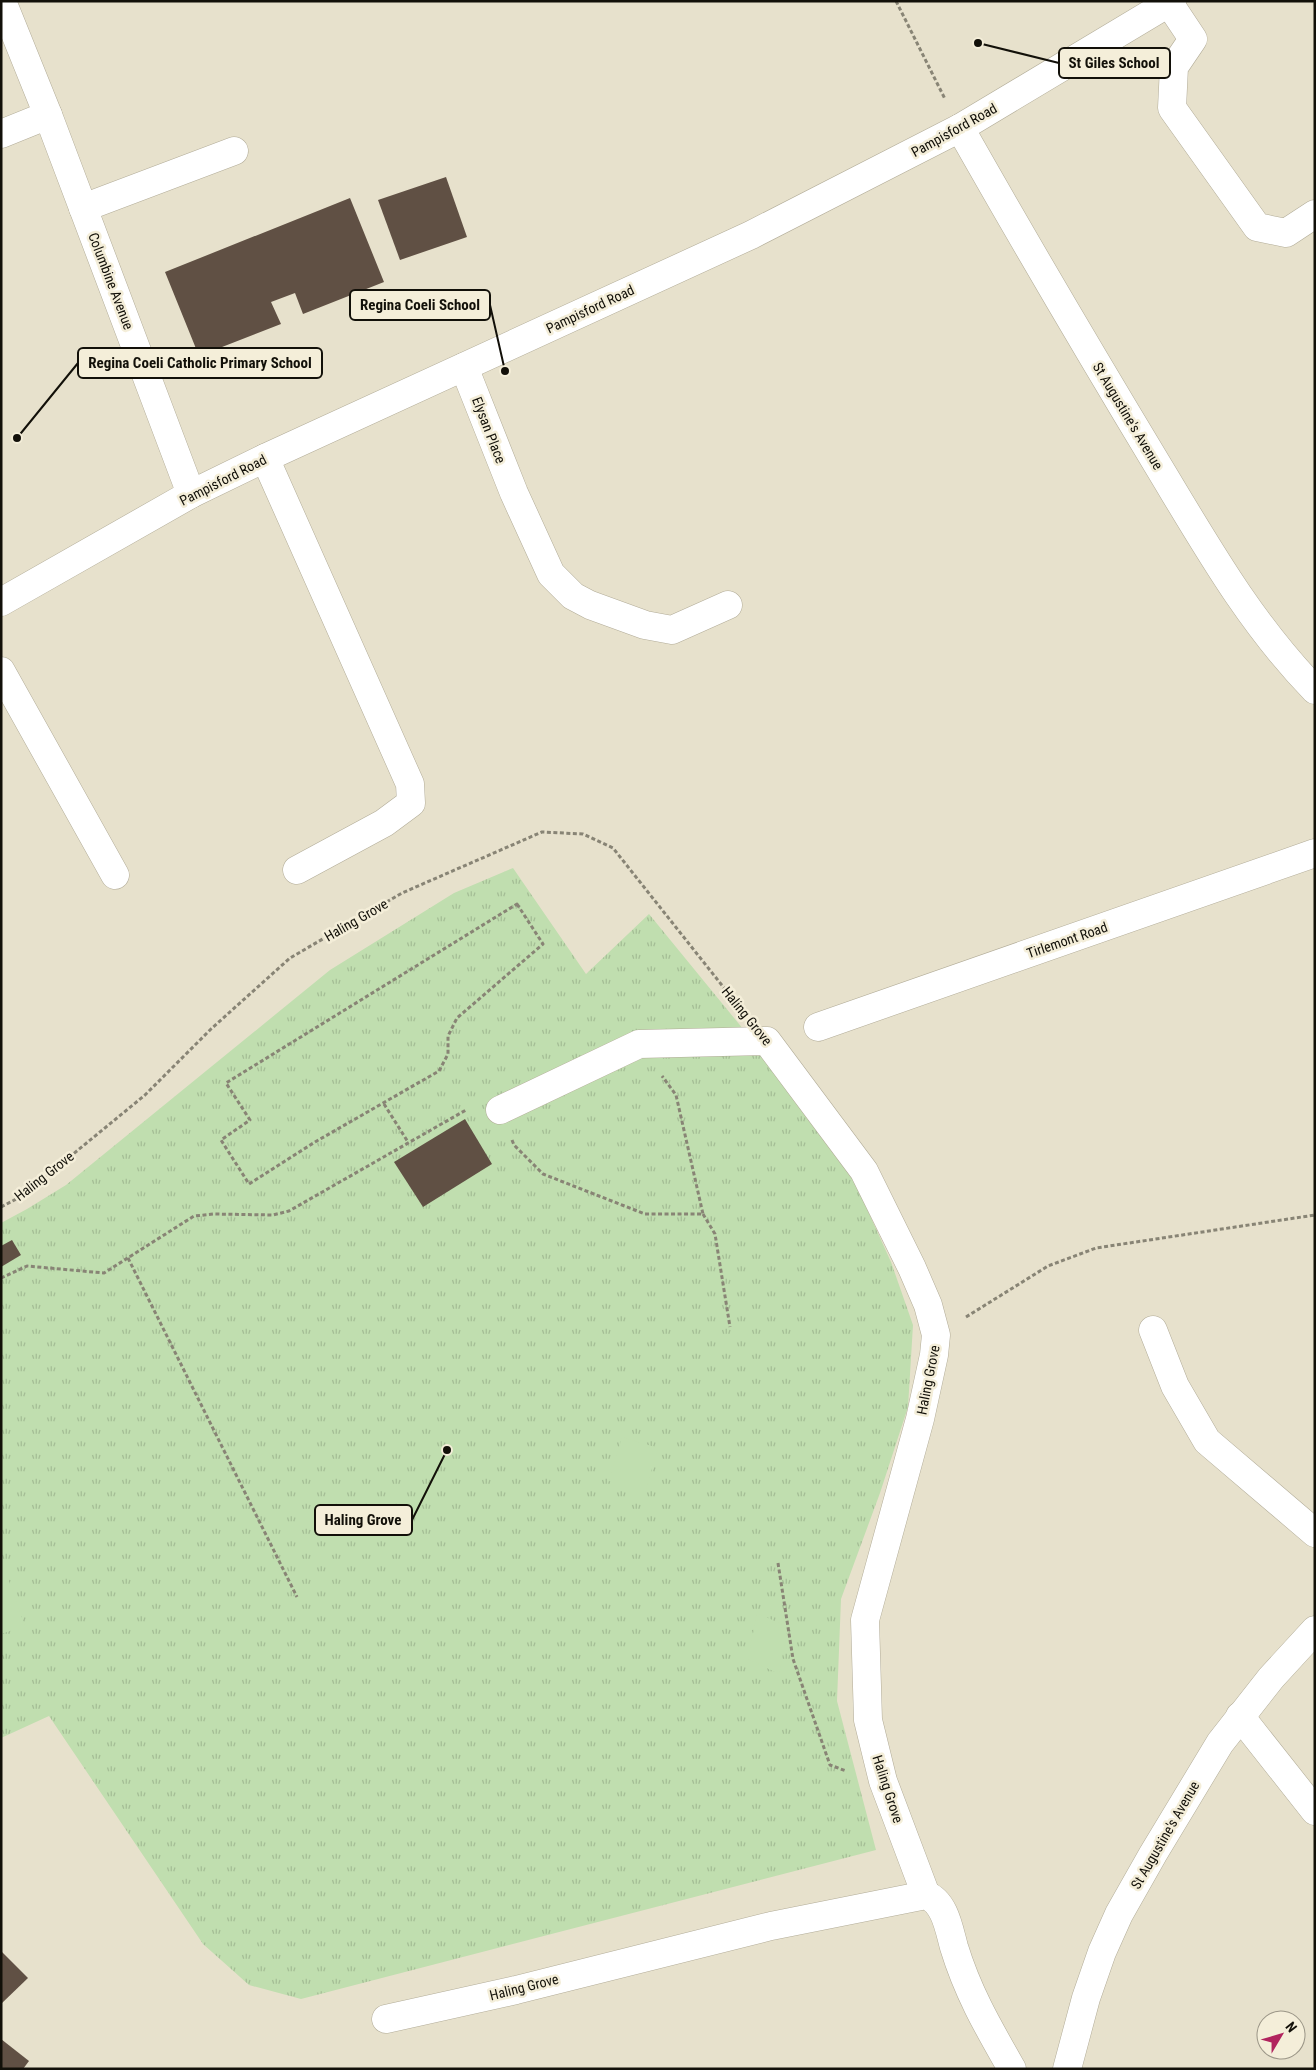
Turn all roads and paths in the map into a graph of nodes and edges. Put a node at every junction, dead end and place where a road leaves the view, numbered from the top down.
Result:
1 (2, 1) edge
2 (896, 1) edge
3 (1171, 2) edge
4 (48, 115) junction
5 (960, 128) junction
6 (1, 134) edge
7 (234, 151) dead end
8 (83, 208) junction
9 (1315, 214) edge
10 (464, 367) junction
11 (265, 458) junction
12 (191, 494) junction
13 (1, 602) edge
14 (728, 605) dead end
15 (1, 671) edge
16 (1315, 690) edge
17 (1315, 853) edge
18 (298, 870) dead end
19 (115, 875) dead end
20 (818, 1027) dead end
21 (768, 1041) junction
22 (639, 1044) junction
23 (384, 1104) junction
24 (500, 1110) junction
25 (408, 1142) junction
26 (1, 1206) edge
27 (702, 1214) junction
28 (1315, 1215) edge
29 (128, 1258) junction
30 (1, 1278) edge
31 (730, 1327) dead end
32 (1152, 1330) dead end
33 (936, 1335) junction
34 (1315, 1533) edge
35 (778, 1563) dead end
36 (297, 1597) dead end
37 (1315, 1630) edge
38 (1240, 1716) junction
39 (883, 1781) junction
40 (1315, 1811) edge
41 (926, 1895) junction
42 (386, 2019) dead end
43 (1012, 2069) edge
44 (1067, 2069) edge

1 - 4 street, Columbine Avenue
2 - 5 path
3 - 5 street, Pampisford Road
3 - 9 street
4 - 6 street
4 - 8 street, Columbine Avenue
5 - 10 street, Pampisford Road
5 - 16 street, St Augustine's Avenue
7 - 8 street
8 - 12 street, Columbine Avenue
10 - 11 street, Pampisford Road
10 - 14 street, Elysan Place
11 - 12 street, Pampisford Road
11 - 18 street
12 - 13 street, Pampisford Road
15 - 19 street
17 - 20 street, Tirlemont Road
21 - 22 street
21 - 26 path, Haling Grove
21 - 33 street, Haling Grove
22 - 24 street
22 - 27 path
23 - 23 path
23 - 25 path
24 - 25 path
24 - 27 path
25 - 29 path
27 - 31 path
28 - 33 path
29 - 30 path
29 - 36 path
32 - 34 street
33 - 39 street, Haling Grove
35 - 39 path
37 - 38 street, St Augustine's Avenue
38 - 40 street
38 - 44 street, St Augustine's Avenue
39 - 41 street, Haling Grove
41 - 42 street, Haling Grove
41 - 43 street, Haling Grove

